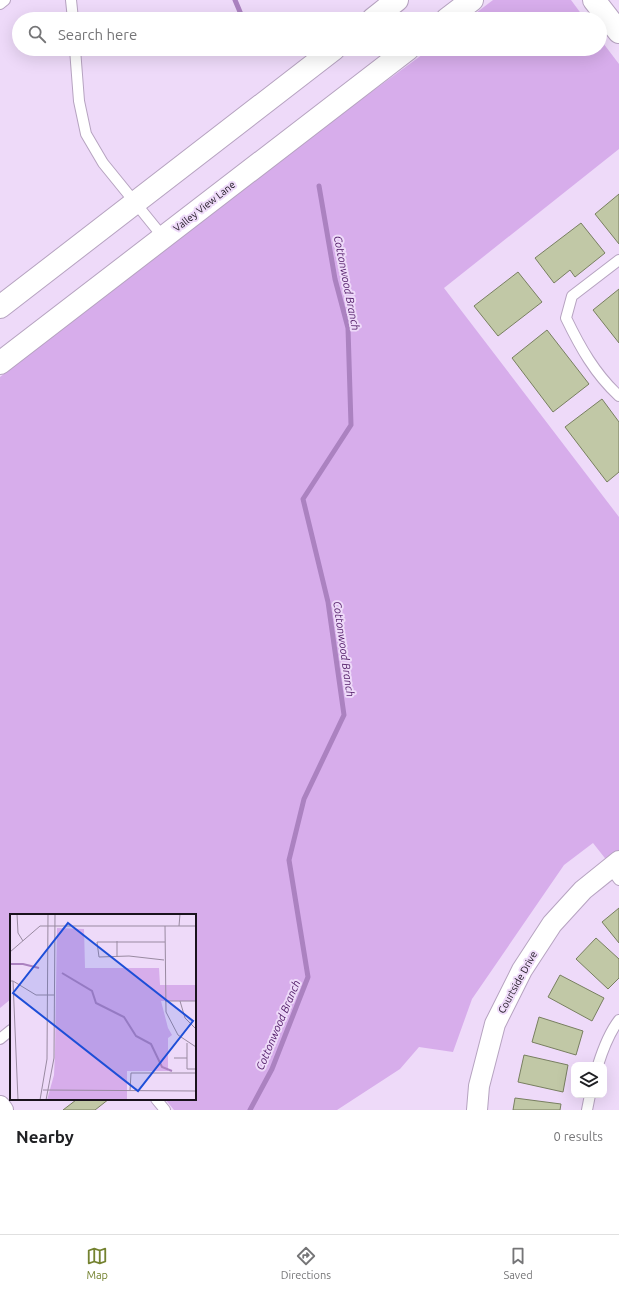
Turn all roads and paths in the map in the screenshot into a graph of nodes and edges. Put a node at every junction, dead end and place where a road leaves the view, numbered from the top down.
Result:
1 (5, 0) edge
2 (71, 0) edge
3 (397, 0) edge
4 (472, 0) edge
5 (594, 0) edge
6 (0, 4) edge
7 (72, 12) edge
8 (382, 12) edge
9 (456, 12) edge
10 (603, 12) edge
11 (607, 17) edge
12 (619, 32) edge
13 (76, 56) edge
14 (325, 56) edge
15 (399, 56) edge
16 (136, 203) junction
17 (163, 237) junction
18 (619, 260) edge
19 (0, 307) edge
20 (0, 363) edge
21 (619, 396) edge
22 (616, 870) edge
23 (619, 1020) edge
24 (10, 1031) edge
25 (0, 1039) edge
26 (599, 1062) edge
27 (589, 1098) edge
28 (157, 1100) edge
29 (0, 1106) edge
30 (3, 1110) edge
31 (165, 1110) edge
32 (477, 1110) edge
33 (587, 1110) edge

1 - 6 lane
2 - 7 lane
3 - 8 main road
4 - 9 main road
5 - 10 main road
11 - 12 main road
13 - 16 lane
14 - 16 main road
15 - 17 main road, Valley View Lane
16 - 17 lane
16 - 19 main road
17 - 20 main road, Valley View Lane
18 - 21 lane
22 - 32 street, Courtside Drive
23 - 26 lane
24 - 25 lane
27 - 33 lane
28 - 31 lane
29 - 30 street

